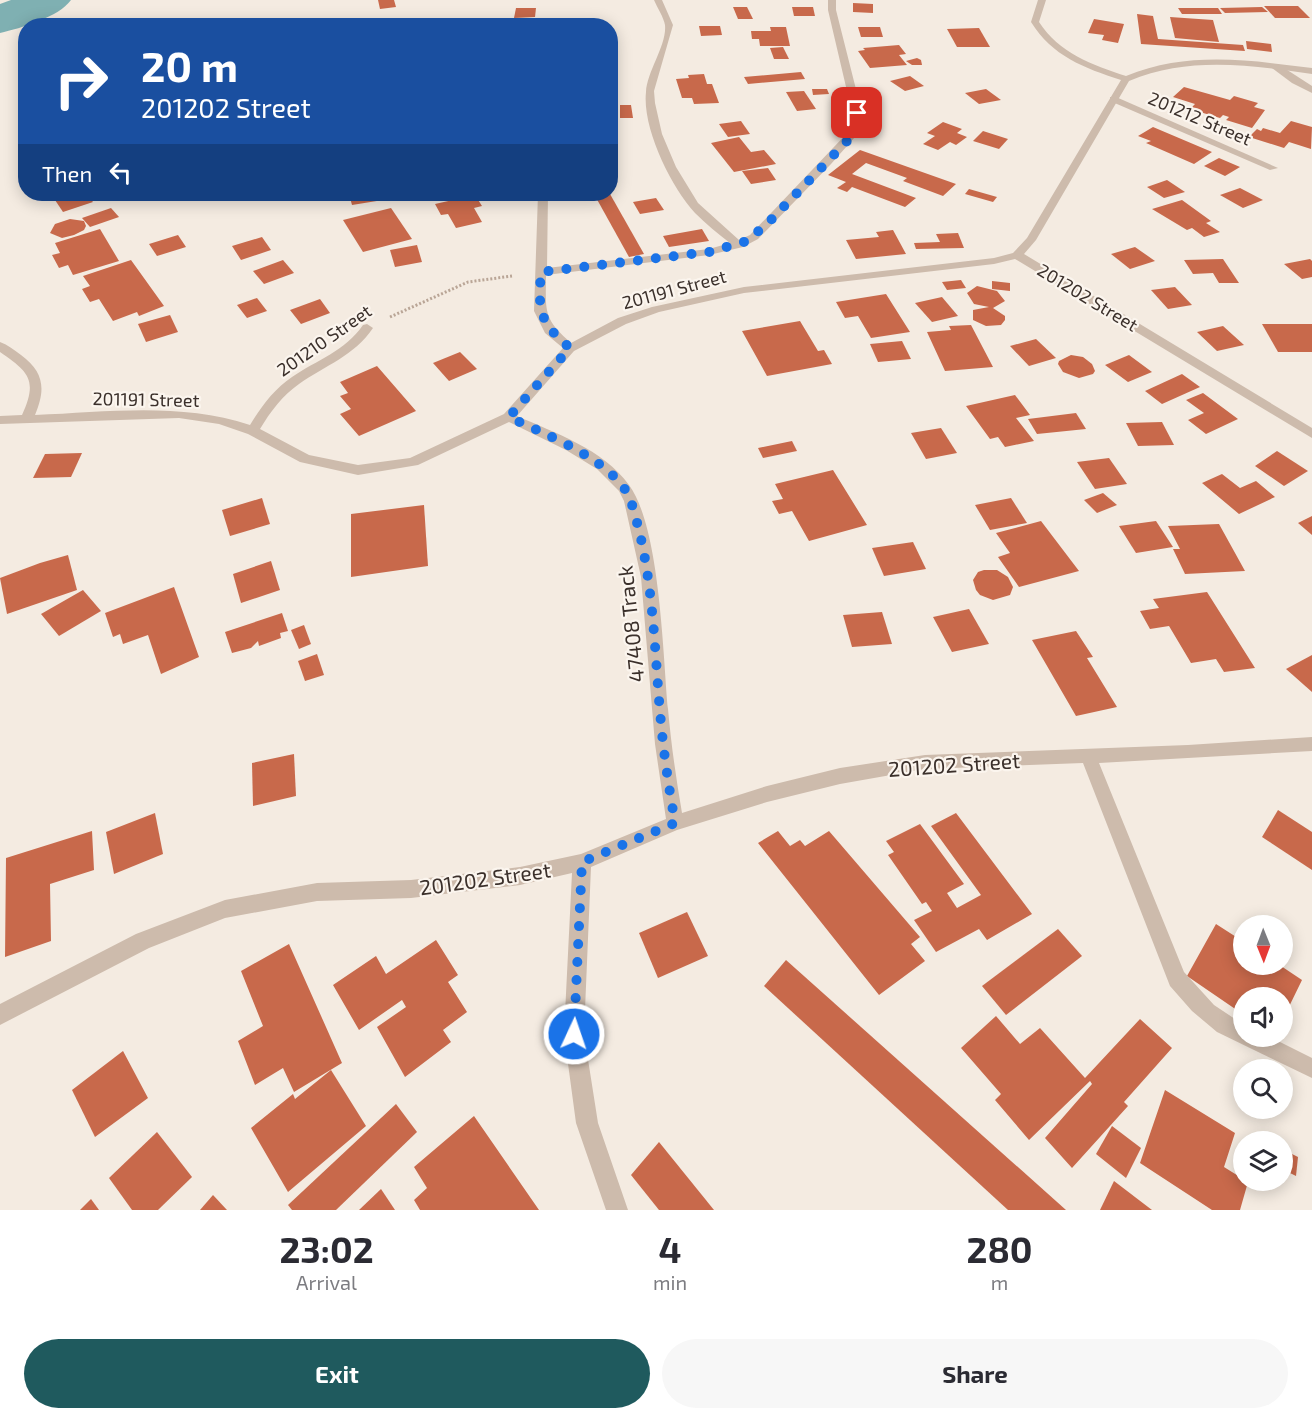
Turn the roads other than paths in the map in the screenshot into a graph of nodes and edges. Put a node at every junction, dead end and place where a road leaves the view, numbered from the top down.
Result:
1 (658, 0) edge
2 (832, 0) edge
3 (1042, 0) edge
4 (1275, 66) junction
5 (1312, 71) edge
6 (1126, 79) junction
7 (1312, 90) edge
8 (1113, 99) junction
9 (1273, 168) dead end
10 (543, 201) edge
11 (739, 245) junction
12 (1017, 255) junction
13 (541, 272) junction
14 (368, 327) road end
15 (0, 346) edge
16 (570, 348) junction
17 (509, 417) junction
18 (27, 418) junction
19 (0, 420) edge
20 (253, 430) junction
21 (1312, 434) edge
22 (1312, 744) edge
23 (1088, 756) junction
24 (675, 823) junction
25 (582, 862) junction
26 (0, 1015) edge
27 (1233, 1031) edge
28 (1267, 1047) edge
29 (1311, 1068) edge
30 (617, 1210) edge

1 - 11 street
2 - 11 street
3 - 6 street
4 - 5 street
4 - 6 street
4 - 7 street
6 - 8 street
8 - 9 street, 201212 Street
8 - 12 street
10 - 13 street
11 - 13 street
12 - 16 street, 201191 Street
12 - 21 street, 201202 Street
13 - 16 street
14 - 20 street, 201210 Street
15 - 18 street
16 - 17 street, 201191 Street
17 - 20 street, 201191 Street
17 - 24 street, 47408 Track
18 - 19 street, 201191 Street
18 - 20 street, 201191 Street
22 - 23 street, 201202 Street
23 - 24 street, 201202 Street
23 - 27 street
24 - 25 street, 201202 Street
25 - 26 street, 201202 Street
25 - 30 street
28 - 29 street

